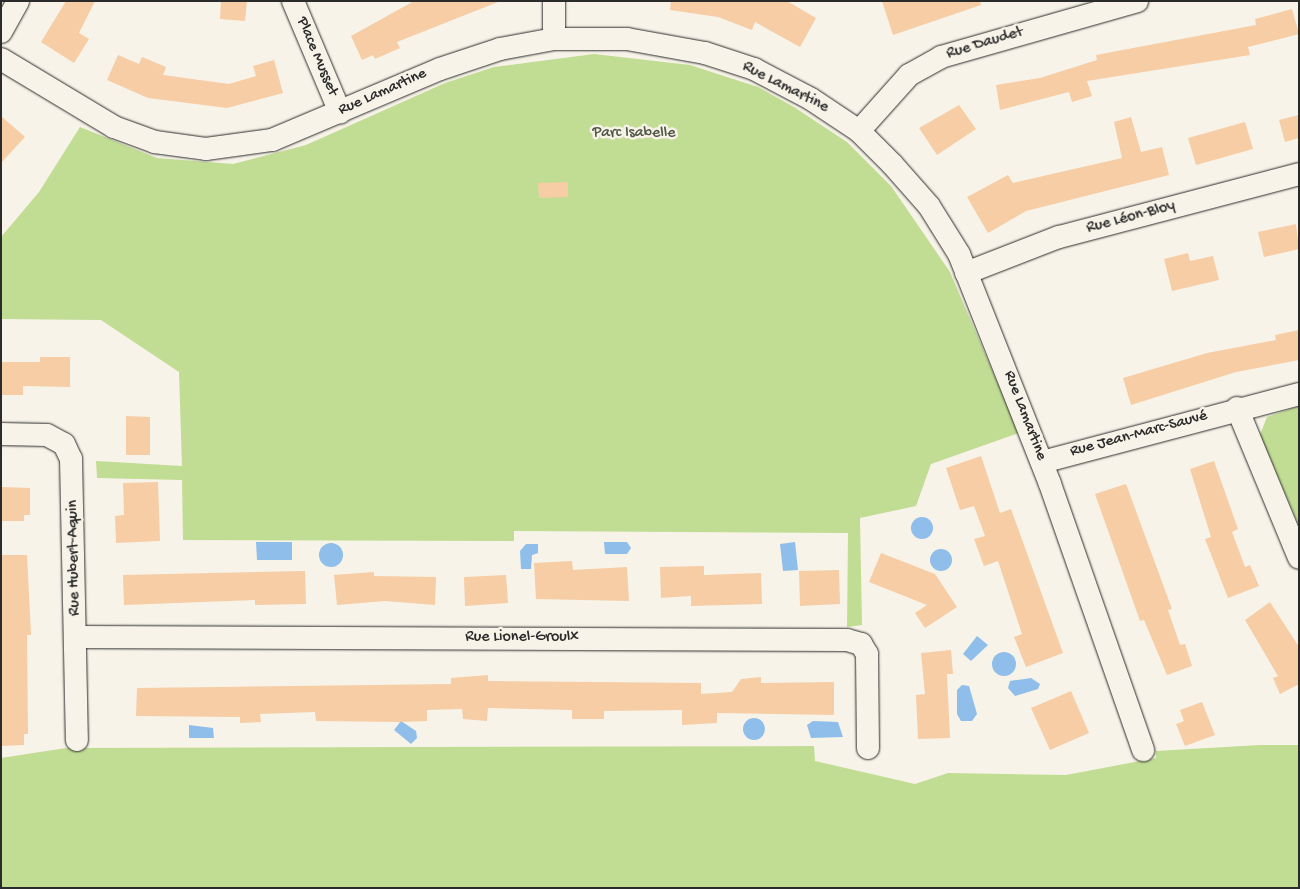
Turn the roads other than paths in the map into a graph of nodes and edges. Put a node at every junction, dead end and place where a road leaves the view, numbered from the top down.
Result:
1 (18, 1) edge
2 (293, 1) edge
3 (554, 1) edge
4 (1137, 1) edge
5 (1, 32) edge
6 (554, 39) junction
7 (1, 59) edge
8 (340, 112) junction
9 (859, 131) junction
10 (1299, 174) edge
11 (966, 273) junction
12 (1299, 394) edge
13 (1238, 408) junction
14 (1, 434) edge
15 (1042, 462) junction
16 (1298, 556) edge
17 (77, 637) junction
18 (77, 740) dead end
19 (868, 748) dead end
20 (1143, 750) dead end

1 - 5 street
2 - 8 street, Place Musset
3 - 6 street
4 - 9 street, Rue Daudet
6 - 8 street, Rue Lamartine
6 - 9 street, Rue Lamartine
7 - 8 street, Rue Lamartine
9 - 11 street, Rue Lamartine
10 - 11 street, Rue Léon-Bloy
11 - 15 street, Rue Lamartine
12 - 13 street, Rue Jean-Marc-Sauvé
13 - 15 street, Rue Jean-Marc-Sauvé
13 - 16 street
14 - 17 street, Rue Hubert-Aquin
15 - 20 street, Rue Lamartine
17 - 18 street, Rue Hubert-Aquin
17 - 19 street, Rue Lionel-Groulx

